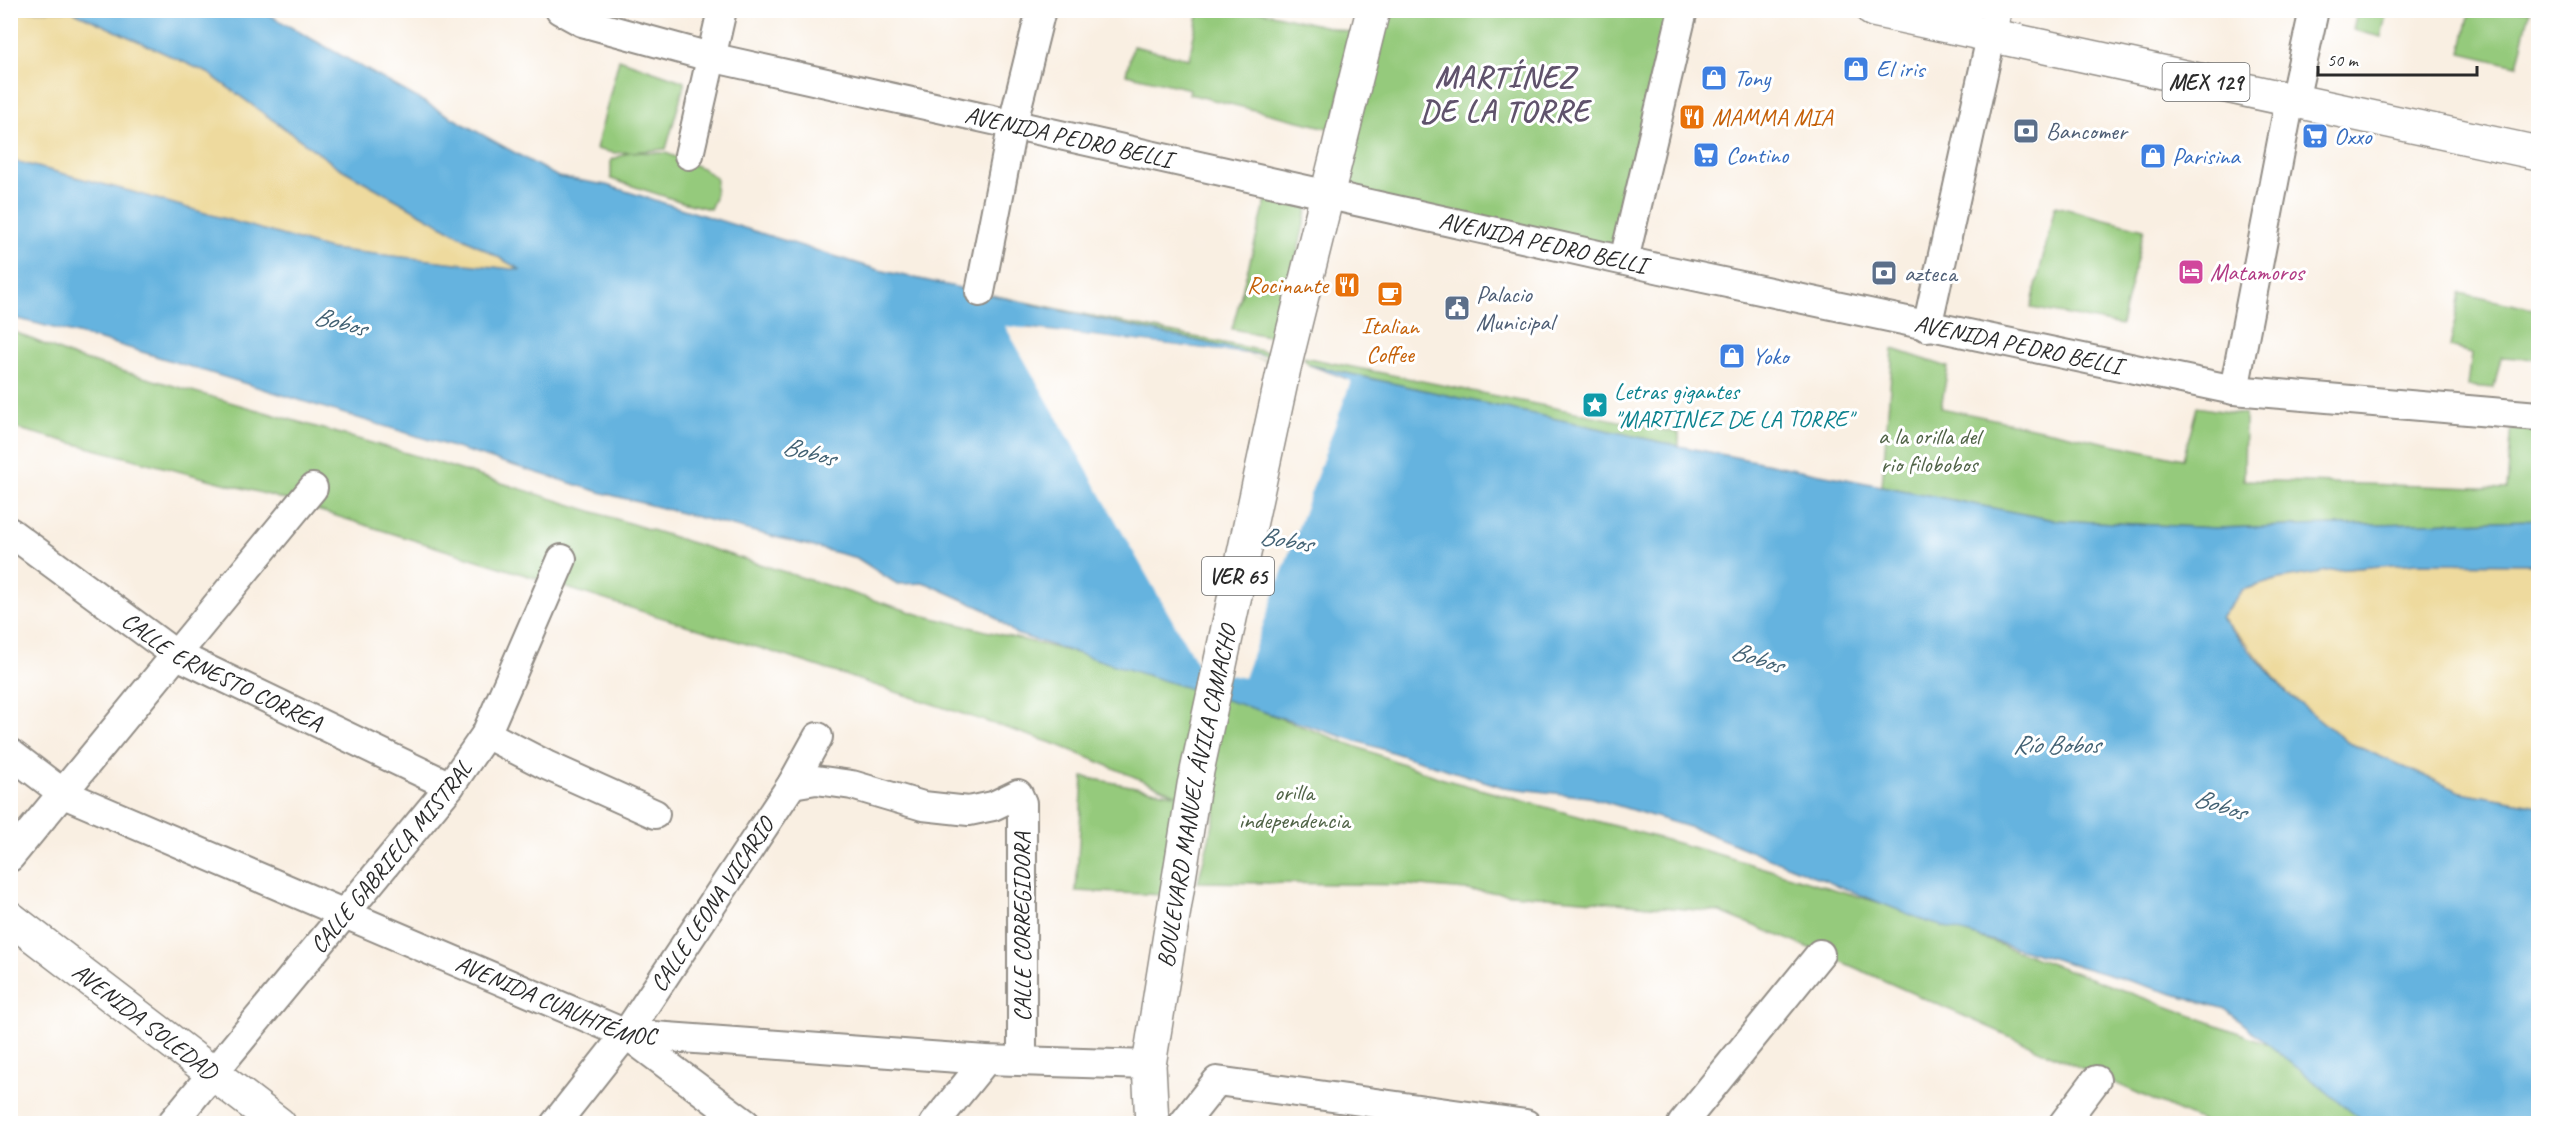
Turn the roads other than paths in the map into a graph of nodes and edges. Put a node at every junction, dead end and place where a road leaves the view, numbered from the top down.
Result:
1 (560, 10) edge
2 (722, 10) edge
3 (1041, 10) edge
4 (1373, 10) edge
5 (1683, 10) edge
6 (1873, 10) edge
7 (2314, 10) edge
8 (1994, 23) edge
9 (710, 57) junction
10 (2294, 101) junction
11 (1012, 123) junction
12 (2538, 153) edge
13 (689, 155) dead end
14 (1328, 196) junction
15 (1624, 260) junction
16 (980, 292) dead end
17 (1927, 327) junction
18 (2234, 390) junction
19 (2538, 416) edge
20 (314, 488) dead end
21 (10, 532) edge
22 (562, 559) dead end
23 (175, 654) junction
24 (486, 734) junction
25 (818, 737) dead end
26 (10, 753) edge
27 (792, 784) junction
28 (450, 786) junction
29 (64, 794) junction
30 (655, 814) dead end
31 (10, 857) edge
32 (345, 912) junction
33 (10, 918) edge
34 (1820, 954) dead end
35 (626, 1034) junction
36 (986, 1060) junction
37 (1022, 1060) junction
38 (1149, 1065) junction
39 (212, 1071) junction
40 (2096, 1080) dead end
41 (940, 1121) edge
42 (171, 1124) edge
43 (279, 1124) edge
44 (555, 1124) edge
45 (746, 1124) edge
46 (1152, 1124) edge
47 (1183, 1124) edge
48 (1526, 1124) edge
49 (1682, 1124) edge
50 (2063, 1124) edge

1 - 9 street, AVENIDA PEDRO BELLI
2 - 9 street
3 - 11 street
4 - 14 main road, VER 65
5 - 15 street
6 - 8 main road, MEX 129
7 - 10 street
8 - 10 main road, MEX 129
8 - 17 street
9 - 11 street, AVENIDA PEDRO BELLI
9 - 13 street
10 - 12 main road, MEX 129
10 - 18 street
11 - 14 street, AVENIDA PEDRO BELLI
11 - 16 street
14 - 15 street, AVENIDA PEDRO BELLI
14 - 38 main road, BOULEVARD MANUEL ÁVILA CAMACHO / VER 65
15 - 17 street, AVENIDA PEDRO BELLI
17 - 18 street, AVENIDA PEDRO BELLI
18 - 19 street, AVENIDA PEDRO BELLI
20 - 23 street
21 - 23 street, CALLE ERNESTO CORREA
22 - 24 street, CALLE GABRIELA MISTRAL
23 - 28 street, CALLE ERNESTO CORREA
23 - 29 street
24 - 28 street, CALLE GABRIELA MISTRAL
24 - 30 street
25 - 27 street, CALLE LEONA VICARIO
26 - 29 street, AVENIDA CUAUHTÉMOC
27 - 35 street, CALLE LEONA VICARIO
27 - 37 street, CALLE CORREGIDORA
28 - 32 street, CALLE GABRIELA MISTRAL
29 - 31 street
29 - 32 street, AVENIDA CUAUHTÉMOC
32 - 35 street, AVENIDA CUAUHTÉMOC
32 - 39 street, CALLE GABRIELA MISTRAL
33 - 39 main road, AVENIDA SOLEDAD
34 - 49 street
35 - 36 street, AVENIDA CUAUHTÉMOC
35 - 44 street, CALLE LEONA VICARIO
35 - 45 street
36 - 37 street, AVENIDA CUAUHTÉMOC
36 - 41 street
37 - 38 street, AVENIDA CUAUHTÉMOC
38 - 46 main road, BOULEVARD MANUEL ÁVILA CAMACHO / VER 65
39 - 42 street, CALLE GABRIELA MISTRAL
39 - 43 main road, AVENIDA SOLEDAD
40 - 50 street
47 - 48 street

